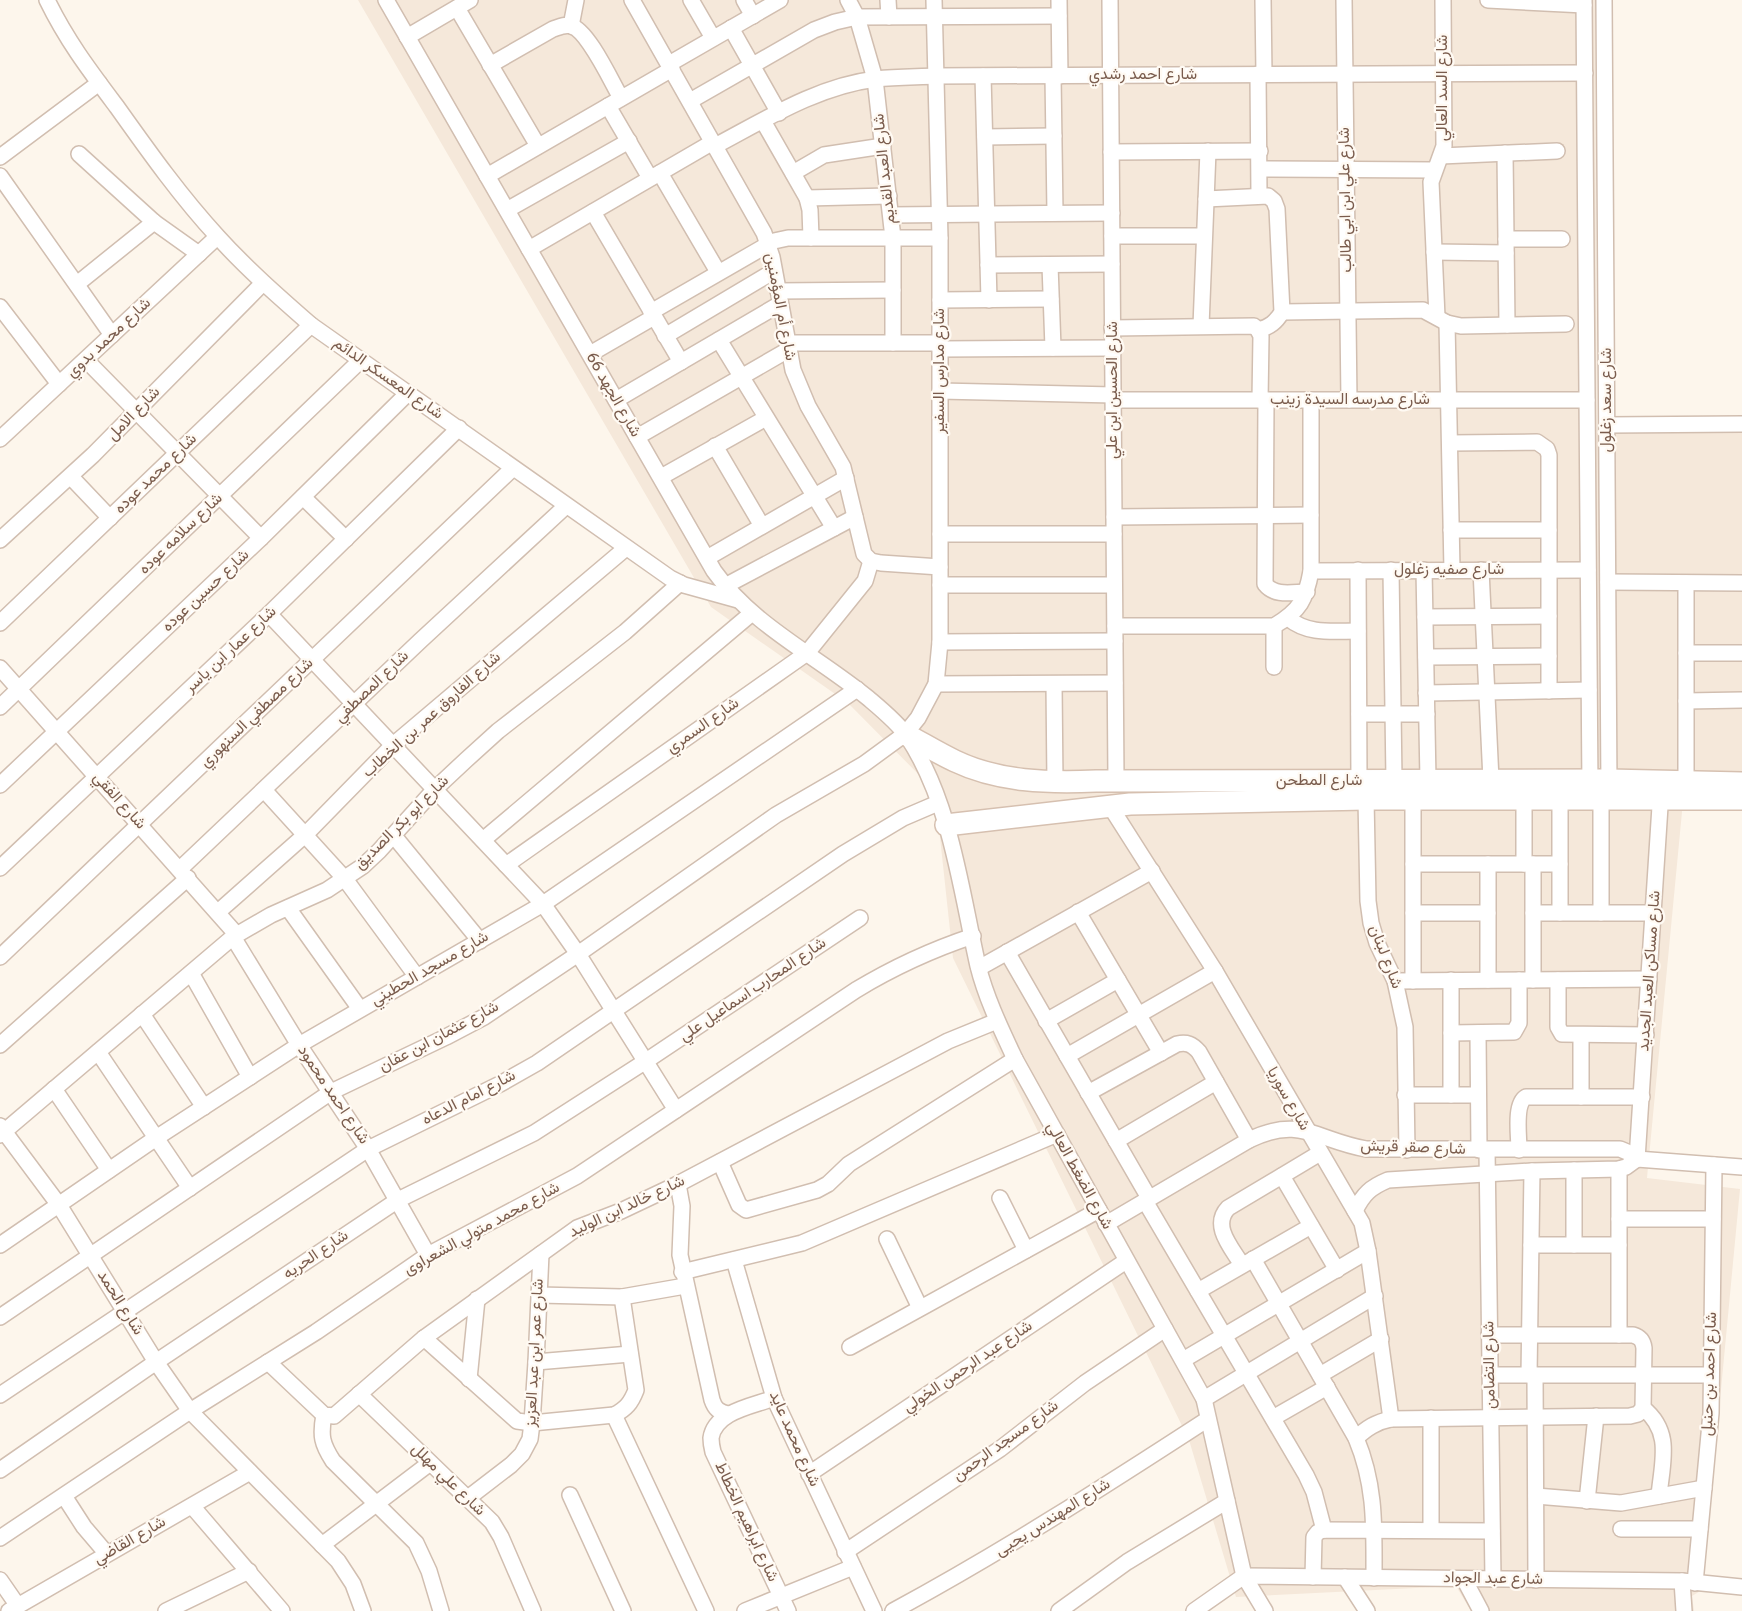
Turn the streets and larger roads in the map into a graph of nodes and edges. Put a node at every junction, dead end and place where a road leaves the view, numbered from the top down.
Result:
1 (47, 0) edge
2 (386, 0) edge
3 (576, 0) edge
4 (632, 0) edge
5 (691, 0) edge
6 (744, 0) edge
7 (780, 0) edge
8 (848, 0) edge
9 (888, 0) edge
10 (934, 0) edge
11 (1059, 0) edge
12 (1110, 0) edge
13 (1263, 0) edge
14 (1344, 0) edge
15 (1443, 0) edge
16 (1488, 0) edge
17 (1604, 0) edge
18 (1584, 2) edge
19 (464, 4) edge
20 (753, 16) junction
21 (1059, 16) junction
22 (857, 17) junction
23 (889, 17) junction
24 (934, 17) junction
25 (571, 26) junction
26 (731, 28) junction
27 (407, 37) junction
28 (713, 38) junction
29 (490, 65) junction
30 (752, 65) junction
31 (670, 67) junction
32 (1585, 72) junction
33 (1443, 73) junction
34 (1261, 74) junction
35 (1345, 74) junction
36 (1111, 75) junction
37 (936, 76) junction
38 (983, 76) junction
39 (1057, 76) junction
40 (875, 79) junction
41 (99, 83) junction
42 (690, 101) junction
43 (614, 102) junction
44 (779, 112) junction
45 (763, 121) junction
46 (1054, 136) junction
47 (985, 137) junction
48 (629, 141) junction
49 (714, 144) junction
50 (538, 146) junction
51 (884, 146) junction
52 (1208, 151) junction
53 (1260, 151) junction
54 (1557, 151) dead end
55 (1111, 152) junction
56 (1505, 153) junction
57 (79, 154) dead end
58 (1441, 156) junction
59 (0, 157) edge
60 (1260, 169) junction
61 (1346, 169) junction
62 (1434, 170) junction
63 (793, 173) junction
64 (0, 176) edge
65 (487, 176) junction
66 (655, 176) junction
67 (1259, 195) junction
68 (889, 196) junction
69 (807, 198) junction
70 (1206, 199) junction
71 (507, 210) junction
72 (593, 212) junction
73 (1055, 213) junction
74 (1112, 213) junction
75 (987, 214) junction
76 (891, 215) junction
77 (939, 215) junction
78 (154, 222) junction
79 (1112, 236) junction
80 (1204, 236) junction
81 (218, 237) junction
82 (811, 238) junction
83 (893, 238) junction
84 (940, 238) junction
85 (1562, 239) dead end
86 (768, 243) junction
87 (1506, 246) junction
88 (529, 249) junction
89 (1434, 252) junction
90 (199, 254) junction
91 (1050, 264) junction
92 (1112, 264) junction
93 (988, 265) junction
94 (774, 271) junction
95 (718, 272) junction
96 (263, 283) junction
97 (77, 284) junction
98 (893, 290) junction
99 (779, 297) junction
100 (1051, 299) junction
101 (940, 300) junction
102 (989, 300) junction
103 (0, 307) edge
104 (1348, 311) junction
105 (1282, 312) junction
106 (653, 314) junction
107 (1442, 320) junction
108 (1566, 324) dead end
109 (311, 325) junction
110 (1507, 325) junction
111 (1201, 326) junction
112 (1112, 328) junction
113 (1258, 330) junction
114 (112, 335) junction
115 (665, 336) junction
116 (719, 340) junction
117 (892, 343) junction
118 (940, 346) junction
119 (788, 347) junction
120 (1053, 348) junction
121 (1113, 348) junction
122 (590, 354) junction
123 (86, 360) junction
124 (361, 360) junction
125 (681, 362) junction
126 (741, 377) junction
127 (59, 384) junction
128 (940, 391) junction
129 (408, 393) junction
130 (1113, 397) junction
131 (616, 400) junction
132 (1263, 400) junction
133 (1311, 400) junction
134 (1348, 400) junction
135 (1449, 400) junction
136 (1587, 400) junction
137 (136, 411) junction
138 (766, 418) junction
139 (1742, 424) edge
140 (1607, 425) junction
141 (459, 428) junction
142 (1, 436) edge
143 (638, 437) junction
144 (1449, 443) junction
145 (715, 446) junction
146 (177, 453) junction
147 (513, 468) junction
148 (71, 477) junction
149 (660, 477) junction
150 (846, 478) junction
151 (220, 496) junction
152 (814, 496) junction
153 (303, 497) junction
154 (566, 506) junction
155 (1265, 515) junction
156 (1311, 515) junction
157 (855, 517) junction
158 (1114, 517) junction
159 (110, 518) junction
160 (762, 526) junction
161 (834, 528) junction
162 (1451, 530) junction
163 (1549, 530) junction
164 (940, 534) junction
165 (1114, 534) junction
166 (261, 538) junction
167 (0, 540) edge
168 (346, 540) junction
169 (626, 548) junction
170 (707, 558) junction
171 (872, 561) junction
172 (940, 567) junction
173 (1358, 570) junction
174 (1391, 570) junction
175 (1424, 570) junction
176 (1452, 570) junction
177 (1481, 570) junction
178 (1549, 570) junction
179 (1588, 570) junction
180 (1311, 571) junction
181 (1608, 582) junction
182 (680, 583) junction
183 (1686, 583) junction
184 (1742, 583) edge
185 (940, 585) junction
186 (1114, 585) junction
187 (725, 586) junction
188 (1307, 592) junction
189 (738, 600) junction
190 (752, 613) junction
191 (269, 614) junction
192 (1549, 616) junction
193 (1425, 617) junction
194 (1484, 617) junction
195 (1288, 618) junction
196 (0, 623) edge
197 (1274, 626) junction
198 (1358, 631) junction
199 (1115, 634) junction
200 (940, 642) junction
201 (807, 653) junction
202 (1686, 653) junction
203 (1742, 653) edge
204 (1549, 656) junction
205 (1426, 657) junction
206 (1485, 657) junction
207 (313, 660) junction
208 (0, 668) edge
209 (1274, 668) dead end
210 (1115, 683) junction
211 (936, 684) junction
212 (1054, 684) junction
213 (20, 688) junction
214 (857, 689) junction
215 (1589, 690) junction
216 (1549, 691) junction
217 (1487, 692) junction
218 (1426, 693) junction
219 (1742, 700) edge
220 (1686, 701) junction
221 (355, 705) junction
222 (0, 707) edge
223 (1359, 714) junction
224 (1393, 714) junction
225 (1427, 714) junction
226 (57, 731) junction
227 (906, 734) junction
228 (393, 745) junction
229 (98, 776) junction
230 (1114, 780) junction
231 (1394, 780) junction
232 (1428, 780) junction
233 (1491, 780) junction
234 (1055, 783) junction
235 (1686, 783) junction
236 (1742, 783) edge
237 (0, 785) edge
238 (435, 789) junction
239 (264, 790) junction
240 (1363, 790) junction
241 (1600, 791) junction
242 (1661, 791) junction
243 (1413, 799) junction
244 (1524, 799) junction
245 (1560, 799) junction
246 (1742, 799) edge
247 (938, 803) junction
248 (1113, 806) junction
249 (141, 825) junction
250 (946, 825) junction
251 (305, 835) junction
252 (394, 836) junction
253 (483, 840) junction
254 (1413, 864) junction
255 (1488, 864) junction
256 (1528, 864) junction
257 (1560, 864) junction
258 (506, 865) junction
259 (0, 868) edge
260 (1152, 871) junction
261 (184, 874) junction
262 (345, 879) junction
263 (543, 904) junction
264 (288, 908) junction
265 (218, 912) junction
266 (1078, 912) junction
267 (1413, 913) junction
268 (1488, 913) junction
269 (1533, 913) junction
270 (1560, 913) junction
271 (1601, 913) junction
272 (1654, 913) junction
273 (860, 918) dead end
274 (235, 936) junction
275 (973, 936) junction
276 (480, 941) junction
277 (1007, 952) junction
278 (578, 954) junction
279 (0, 957) edge
280 (979, 968) junction
281 (1215, 971) junction
282 (190, 973) junction
283 (417, 977) junction
284 (1649, 979) junction
285 (1118, 980) junction
286 (1451, 980) junction
287 (1488, 980) junction
288 (1526, 980) junction
289 (1558, 980) junction
290 (1395, 981) junction
291 (1413, 981) junction
292 (360, 1009) junction
293 (614, 1012) junction
294 (142, 1014) junction
295 (1139, 1016) junction
296 (997, 1021) junction
297 (1046, 1021) junction
298 (1478, 1033) junction
299 (1451, 1034) junction
300 (1581, 1035) junction
301 (1646, 1035) junction
302 (0, 1045) edge
303 (299, 1045) junction
304 (98, 1052) junction
305 (1161, 1053) junction
306 (1067, 1056) junction
307 (1015, 1059) junction
308 (646, 1061) junction
309 (250, 1077) junction
310 (1216, 1082) junction
311 (54, 1089) junction
312 (331, 1092) junction
313 (1088, 1093) junction
314 (1406, 1095) junction
315 (1451, 1095) junction
316 (1478, 1095) junction
317 (1581, 1097) junction
318 (1642, 1097) junction
319 (204, 1107) junction
320 (676, 1110) junction
321 (1306, 1130) junction
322 (1, 1131) edge
323 (1056, 1134) junction
324 (156, 1138) junction
325 (1250, 1140) junction
326 (1116, 1141) junction
327 (368, 1149) junction
328 (1407, 1150) junction
329 (1483, 1150) junction
330 (1519, 1150) junction
331 (1320, 1153) junction
332 (1637, 1159) junction
333 (720, 1162) junction
334 (1714, 1165) junction
335 (1742, 1167) edge
336 (1619, 1169) junction
337 (109, 1170) junction
338 (1574, 1170) junction
339 (1532, 1171) junction
340 (1487, 1174) junction
341 (1282, 1176) junction
342 (678, 1184) junction
343 (190, 1188) junction
344 (1000, 1198) dead end
345 (398, 1200) junction
346 (1147, 1200) junction
347 (59, 1205) junction
348 (1355, 1210) junction
349 (1102, 1217) junction
350 (1619, 1219) junction
351 (1713, 1219) junction
352 (1311, 1226) junction
353 (887, 1239) dead end
354 (0, 1245) edge
355 (1531, 1245) junction
356 (1574, 1245) junction
357 (1619, 1245) junction
358 (1026, 1250) junction
359 (1368, 1251) junction
360 (541, 1254) junction
361 (428, 1255) junction
362 (90, 1256) junction
363 (734, 1260) junction
364 (1126, 1261) junction
365 (1248, 1262) junction
366 (1337, 1270) junction
367 (684, 1279) junction
368 (1198, 1291) junction
369 (539, 1295) junction
370 (1375, 1296) junction
371 (622, 1298) junction
372 (477, 1299) junction
373 (1279, 1303) junction
374 (920, 1308) junction
375 (125, 1311) junction
376 (0, 1317) edge
377 (1165, 1329) junction
378 (1224, 1335) junction
379 (1490, 1335) junction
380 (1530, 1335) junction
381 (1619, 1335) junction
382 (424, 1338) junction
383 (1381, 1339) junction
384 (1300, 1341) junction
385 (850, 1347) dead end
386 (630, 1354) junction
387 (1183, 1360) junction
388 (156, 1362) junction
389 (268, 1362) junction
390 (536, 1362) junction
391 (1246, 1373) junction
392 (1490, 1375) junction
393 (1532, 1375) junction
394 (1644, 1375) junction
395 (1711, 1375) junction
396 (470, 1379) junction
397 (1323, 1381) junction
398 (359, 1394) junction
399 (0, 1395) edge
400 (774, 1398) junction
401 (1204, 1399) junction
402 (1643, 1408) junction
403 (190, 1411) junction
404 (728, 1414) junction
405 (615, 1415) junction
406 (324, 1416) junction
407 (1491, 1416) junction
408 (1535, 1416) junction
409 (1596, 1416) junction
410 (1273, 1418) junction
411 (1431, 1418) junction
412 (1208, 1419) junction
413 (1391, 1419) junction
414 (532, 1423) junction
415 (1356, 1438) junction
416 (430, 1463) junction
417 (0, 1470) edge
418 (250, 1472) junction
419 (809, 1474) junction
420 (1704, 1488) junction
421 (570, 1495) dead end
422 (64, 1496) junction
423 (1536, 1496) junction
424 (1659, 1496) junction
425 (468, 1498) junction
426 (1227, 1501) junction
427 (1587, 1501) junction
428 (377, 1504) junction
429 (192, 1506) junction
430 (1621, 1529) dead end
431 (1700, 1529) junction
432 (1324, 1530) junction
433 (1374, 1530) junction
434 (1431, 1530) junction
435 (1492, 1531) junction
436 (0, 1538) edge
437 (322, 1545) junction
438 (845, 1552) junction
439 (107, 1554) junction
440 (853, 1567) junction
441 (249, 1571) junction
442 (1244, 1576) junction
443 (1313, 1577) junction
444 (1345, 1577) junction
445 (1374, 1578) junction
446 (1464, 1579) junction
447 (1493, 1579) junction
448 (0, 1580) edge
449 (1536, 1580) junction
450 (1689, 1582) junction
451 (1742, 1587) edge
452 (781, 1596) junction
453 (14, 1608) edge
454 (166, 1611) edge
455 (282, 1611) edge
456 (363, 1611) edge
457 (441, 1611) edge
458 (534, 1611) edge
459 (623, 1611) edge
460 (706, 1611) edge
461 (745, 1611) edge
462 (788, 1611) edge
463 (874, 1611) edge
464 (894, 1611) edge
465 (1059, 1611) edge
466 (1194, 1611) edge
467 (1265, 1611) edge
468 (1367, 1611) edge
469 (1482, 1611) edge
470 (1684, 1611) edge

1 - 41 street, شارع المعسكر الدائم
2 - 27 street, شارع الجهد 66
3 - 25 street
4 - 31 street, شارع أم المؤمنين
5 - 28 street
6 - 20 street
7 - 20 street
8 - 22 street, شارع العبد القديم
9 - 23 street
10 - 24 street, شارع مدارس السفير
11 - 21 street
12 - 36 street, شارع الحسين ابن علي
13 - 34 street
14 - 35 street, شارع علي ابن ابي طالب
15 - 33 street, شارع السد العالي
16 - 18 street
17 - 140 street, شارع سعد زغلول
18 - 32 street, شارع سعد زغلول
19 - 27 street
19 - 29 street
20 - 26 street
21 - 24 street
21 - 39 street
22 - 23 street
22 - 30 street
22 - 40 street, شارع العبد القديم
23 - 24 street
24 - 37 street, شارع مدارس السفير
25 - 29 street
25 - 43 street
26 - 28 street
26 - 30 street
27 - 65 street, شارع الجهد 66
28 - 31 street
29 - 50 street
30 - 42 street
30 - 44 street
31 - 42 street, شارع أم المؤمنين
31 - 43 street
32 - 33 street, شارع احمد رشدي
32 - 136 street, شارع سعد زغلول
33 - 35 street, شارع احمد رشدي
33 - 58 street, شارع السد العالي
34 - 35 street, شارع احمد رشدي
34 - 36 street, شارع احمد رشدي
34 - 53 street
35 - 61 street, شارع علي ابن ابي طالب
36 - 39 street, شارع احمد رشدي
36 - 55 street, شارع الحسين ابن علي
37 - 38 street, شارع احمد رشدي
37 - 40 street, شارع احمد رشدي
37 - 77 street, شارع مدارس السفير
38 - 39 street, شارع احمد رشدي
38 - 47 street
39 - 46 street
40 - 44 street, شارع احمد رشدي
40 - 51 street, شارع العبد القديم
41 - 59 street
41 - 81 street, شارع المعسكر الدائم
42 - 49 street, شارع أم المؤمنين
43 - 48 street
43 - 50 street
44 - 45 street, شارع احمد رشدي
45 - 49 street, شارع احمد رشدي
45 - 63 street
46 - 47 street
46 - 73 street
47 - 75 street
48 - 66 street
48 - 71 street
49 - 66 street, شارع احمد رشدي
49 - 86 street, شارع أم المؤمنين
50 - 65 street
51 - 63 street
51 - 68 street, شارع العبد القديم
52 - 53 street
52 - 55 street
52 - 70 street
53 - 60 street
54 - 56 street
55 - 74 street, شارع الحسين ابن علي
56 - 58 street
56 - 87 street
57 - 78 street
58 - 62 street, شارع السد العالي
60 - 61 street
60 - 67 street
61 - 62 street
61 - 104 street, شارع علي ابن ابي طالب
62 - 89 street, شارع السد العالي
63 - 69 street
64 - 97 street
65 - 71 street, شارع الجهد 66
66 - 72 street, شارع احمد رشدي
66 - 95 street
67 - 70 street
67 - 105 street
68 - 69 street
68 - 76 street, شارع العبد القديم
69 - 82 street
70 - 80 street
71 - 88 street, شارع الجهد 66
72 - 88 street, شارع احمد رشدي
72 - 106 street
73 - 74 street
73 - 75 street
74 - 79 street, شارع الحسين ابن علي
75 - 77 street
75 - 93 street
76 - 77 street
76 - 83 street, شارع العبد القديم
77 - 84 street, شارع مدارس السفير
78 - 90 street
78 - 97 street
79 - 80 street
79 - 92 street, شارع الحسين ابن علي
80 - 111 street
81 - 90 street, شارع محمد بدوي
81 - 96 street, شارع المعسكر الدائم
82 - 83 street
82 - 86 street
83 - 84 street
83 - 98 street, شارع العبد القديم
84 - 101 street, شارع مدارس السفير
85 - 87 street
86 - 94 street, شارع أم المؤمنين
86 - 95 street
87 - 89 street
87 - 110 street
88 - 122 street, شارع الجهد 66
89 - 107 street, شارع السد العالي
90 - 114 street, شارع محمد بدوي
91 - 92 street
91 - 93 street
91 - 100 street
92 - 112 street, شارع الحسين ابن علي
93 - 102 street
94 - 99 street, شارع أم المؤمنين
94 - 115 street
95 - 106 street
96 - 109 street, شارع المعسكر الدائم
96 - 137 street, شارع الامل
97 - 114 street
98 - 99 street
98 - 117 street, شارع العبد القديم
99 - 116 street
99 - 119 street, شارع أم المؤمنين
100 - 102 street
100 - 120 street
101 - 102 street
101 - 118 street, شارع مدارس السفير
103 - 127 street
104 - 105 street
104 - 107 street
104 - 134 street, شارع علي ابن ابي طالب
105 - 113 street
106 - 115 street
106 - 122 street
107 - 110 street
107 - 135 street, شارع السد العالي
108 - 110 street
109 - 124 street, شارع المعسكر الدائم
109 - 146 street, شارع محمد عوده
111 - 112 street
111 - 113 street
112 - 121 street, شارع الحسين ابن علي
113 - 132 street
114 - 123 street, شارع محمد بدوي
115 - 125 street
116 - 125 street
116 - 126 street
117 - 118 street
117 - 119 street
118 - 120 street
118 - 128 street, شارع مدارس السفير
119 - 126 street
119 - 150 street, شارع أم المؤمنين
120 - 121 street
121 - 130 street, شارع الحسين ابن علي
122 - 131 street, شارع الجهد 66
123 - 127 street, شارع محمد بدوي
123 - 137 street
124 - 129 street, شارع المعسكر الدائم
124 - 151 street, شارع سلامه عوده
125 - 131 street
126 - 138 street
126 - 143 street
127 - 142 street, شارع محمد بدوي
128 - 130 street, شارع مدرسه السيدة زينب
128 - 164 street, شارع مدارس السفير
129 - 141 street, شارع المعسكر الدائم
129 - 153 street, شارع حسين عوده
130 - 132 street, شارع مدرسه السيدة زينب
130 - 158 street, شارع الحسين ابن علي
131 - 143 street, شارع الجهد 66
132 - 133 street, شارع مدرسه السيدة زينب
132 - 155 street
133 - 134 street, شارع مدرسه السيدة زينب
133 - 156 street
134 - 135 street, شارع مدرسه السيدة زينب
135 - 136 street, شارع مدرسه السيدة زينب
135 - 144 street, شارع السد العالي
136 - 179 street, شارع سعد زغلول
137 - 146 street
137 - 148 street, شارع الامل
138 - 145 street
138 - 152 street
139 - 140 street
140 - 181 street, شارع سعد زغلول
141 - 147 street, شارع المعسكر الدائم
141 - 168 street, شارع عمار ابن ياسر
143 - 149 street, شارع الجهد 66
144 - 162 street, شارع السد العالي
144 - 163 street
145 - 149 street
145 - 160 street
146 - 151 street
146 - 159 street, شارع محمد عوده
147 - 154 street, شارع المعسكر الدائم
147 - 207 street, شارع مصطفي السنهوري
148 - 159 street
148 - 167 street, شارع الامل
149 - 170 street, شارع الجهد 66
150 - 152 street
150 - 157 street, شارع أم المؤمنين
151 - 166 street
151 - 213 street, شارع سلامه عوده
152 - 160 street
152 - 161 street
153 - 166 street, شارع حسين عوده
153 - 168 street
154 - 169 street, شارع المعسكر الدائم
154 - 221 street, شارع المصطفي
155 - 156 street
155 - 158 street
155 - 188 street
156 - 180 street
157 - 161 street
157 - 171 street, شارع أم المؤمنين
158 - 165 street, شارع الحسين ابن علي
159 - 196 street, شارع محمد عوده
160 - 170 street
161 - 187 street
162 - 163 street
162 - 176 street, شارع السد العالي
163 - 178 street
164 - 165 street
164 - 172 street, شارع مدارس السفير
165 - 186 street, شارع الحسين ابن علي
166 - 226 street, شارع حسين عوده
168 - 191 street, شارع عمار ابن ياسر
169 - 182 street, شارع المعسكر الدائم
169 - 228 street, شارع الفاروق عمر بن الخطاب
170 - 187 street, شارع الجهد 66
171 - 172 street
171 - 201 street, شارع السمري
172 - 185 street, شارع مدارس السفير
173 - 174 street, شارع صفيه زغلول
173 - 180 street, شارع صفيه زغلول
173 - 198 street, شارع لبنان
174 - 175 street, شارع صفيه زغلول
174 - 224 street
175 - 176 street, شارع صفيه زغلول
175 - 193 street
176 - 177 street, شارع صفيه زغلول
177 - 178 street, شارع صفيه زغلول
177 - 194 street
178 - 179 street, شارع صفيه زغلول
178 - 192 street
179 - 215 street, شارع سعد زغلول
180 - 188 street
181 - 183 street
181 - 241 street, شارع سعد زغلول
182 - 189 street, شارع المعسكر الدائم
182 - 238 street, شارع ابو بكر الصديق
183 - 184 street
183 - 202 street
185 - 186 street
185 - 200 street, شارع مدارس السفير
186 - 199 street, شارع الحسين ابن علي
187 - 189 street, شارع الجهد 66
188 - 195 street
189 - 190 street, شارع الجهد 66
190 - 201 street, شارع الجهد 66
190 - 253 street
191 - 207 street
191 - 229 street, شارع عمار ابن ياسر
192 - 194 street
192 - 204 street
193 - 194 street
193 - 205 street
194 - 206 street
195 - 197 street
195 - 198 street
197 - 199 street
197 - 209 street
198 - 223 street, شارع لبنان
199 - 200 street
199 - 210 street, شارع الحسين ابن علي
200 - 211 street, شارع مدارس السفير
201 - 214 street, شارع الجهد 66
201 - 258 street, شارع السمري
202 - 203 street
202 - 220 street
204 - 206 street
204 - 216 street
205 - 206 street
205 - 218 street
206 - 217 street
207 - 221 street
207 - 249 street, شارع مصطفي السنهوري
208 - 213 street, شارع الفقي
210 - 212 street
210 - 230 street, شارع الحسين ابن علي
211 - 212 street
211 - 227 street, شارع مدارس السفير
212 - 234 street
213 - 222 street, شارع سلامه عوده
213 - 226 street, شارع الفقي
214 - 227 street, شارع الجهد 66
214 - 263 street, شارع مسجد الحطيني
215 - 216 street
215 - 241 street, شارع سعد زغلول
216 - 217 street
217 - 218 street
217 - 233 street
218 - 225 street
219 - 220 street
220 - 235 street
221 - 228 street
221 - 239 street, شارع المصطفي
223 - 224 street
223 - 240 street, شارع لبنان
224 - 225 street
224 - 231 street
225 - 232 street
226 - 229 street, شارع الفقي
226 - 237 street, شارع حسين عوده
227 - 234 street, شارع المطحن
227 - 247 street, شارع الضغط العالي
227 - 278 street, شارع عثمان ابن عفان
228 - 238 street
228 - 251 street, شارع الفاروق عمر بن الخطاب
229 - 249 street, شارع الفقي
229 - 259 street, شارع عمار ابن ياسر
230 - 234 street, شارع المطحن
230 - 240 street, شارع المطحن
230 - 248 street
230 - 248 street
231 - 232 street, شارع المطحن
231 - 240 street, شارع المطحن
232 - 233 street, شارع المطحن
233 - 241 street, شارع المطحن
235 - 236 street, شارع المطحن
235 - 242 street, شارع المطحن
238 - 252 street, شارع ابو بكر الصديق
238 - 253 street
239 - 251 street
239 - 261 street, شارع المصطفي
240 - 243 street, شارع المطحن
240 - 248 street, شارع المطحن
240 - 290 street, شارع لبنان
241 - 242 street, شارع المطحن
241 - 245 street, شارع المطحن
241 - 271 street
242 - 246 street, شارع المطحن
242 - 272 street, شارع مساكن العبد الجديد
243 - 244 street, شارع المطحن
243 - 254 street
244 - 245 street, شارع المطحن
244 - 256 street
245 - 257 street
247 - 250 street, شارع الضغط العالي
247 - 293 street, شارع امام الدعاه
248 - 250 street, شارع المطحن
248 - 260 street, شارع سوريا
249 - 261 street, شارع الفقي
249 - 279 street, شارع مصطفي السنهوري
250 - 275 street, شارع الضغط العالي
251 - 262 street
251 - 265 street, شارع الفاروق عمر بن الخطاب
252 - 262 street, شارع ابو بكر الصديق
252 - 276 street
253 - 258 street
254 - 255 street
254 - 267 street
255 - 256 street
255 - 268 street
256 - 257 street
256 - 269 street
257 - 270 street
258 - 263 street
260 - 266 street
260 - 281 street, شارع سوريا
261 - 265 street, شارع الفقي
261 - 302 street, شارع المصطفي
262 - 264 street, شارع ابو بكر الصديق
262 - 283 street
263 - 276 street, شارع مسجد الحطيني
263 - 278 street
264 - 274 street, شارع ابو بكر الصديق
264 - 292 street
265 - 274 street, شارع الفقي
266 - 277 street
266 - 285 street
267 - 268 street
267 - 291 street
268 - 287 street
269 - 270 street
269 - 288 street
270 - 271 street
271 - 272 street
272 - 284 street, شارع مساكن العبد الجديد
273 - 308 street, شارع المحارب اسماعيل علي
274 - 282 street, شارع ابو بكر الصديق
274 - 303 street, شارع احمد محمود
275 - 280 street, شارع الضغط العالي
275 - 320 street, شارع محمد متولي الشعراوى
276 - 283 street, شارع مسجد الحطيني
277 - 280 street
277 - 297 street
278 - 293 street
278 - 312 street, شارع عثمان ابن عفان
280 - 296 street, شارع الضغط العالي
281 - 295 street
281 - 321 street, شارع سوريا
282 - 294 street, شارع ابو بكر الصديق
282 - 309 street
283 - 292 street, شارع مسجد الحطيني
284 - 289 street
284 - 301 street, شارع مساكن العبد الجديد
285 - 295 street
285 - 297 street
286 - 287 street
286 - 291 street
286 - 299 street
287 - 288 street
288 - 289 street
288 - 298 street
289 - 300 street
290 - 291 street
290 - 314 street, شارع لبنان
292 - 303 street, شارع مسجد الحطيني
293 - 308 street
293 - 327 street, شارع امام الدعاه
294 - 304 street, شارع ابو بكر الصديق
294 - 319 street
295 - 305 street
295 - 306 street
296 - 307 street, شارع الضغط العالي
296 - 333 street, شارع خالد ابن الوليد
297 - 306 street
298 - 299 street
298 - 316 street, شارع التضامن
299 - 315 street
300 - 301 street
300 - 317 street
301 - 318 street, شارع مساكن العبد الجديد
303 - 309 street, شارع مسجد الحطيني
303 - 312 street, شارع احمد محمود
304 - 311 street, شارع ابو بكر الصديق
304 - 324 street
305 - 310 street
305 - 313 street
306 - 313 street
307 - 323 street, شارع الضغط العالي
307 - 333 street
308 - 320 street
308 - 345 street, شارع الحريه
309 - 319 street, شارع مسجد الحطيني
310 - 325 street
310 - 326 street
311 - 322 street, شارع ابو بكر الصديق
311 - 337 street
312 - 327 street, شارع احمد محمود
312 - 343 street, شارع عثمان ابن عفان
313 - 326 street
314 - 315 street
314 - 328 street, شارع لبنان
315 - 316 street
316 - 329 street, شارع التضامن
317 - 318 street
317 - 330 street
318 - 332 street, شارع مساكن العبد الجديد
319 - 324 street, شارع مسجد الحطيني
320 - 361 street, شارع محمد متولي الشعراوى
321 - 325 street, شارع صقر قريش
321 - 328 street, شارع صقر قريش
321 - 331 street, شارع سوريا
322 - 347 street, شارع الحمد
323 - 349 street, شارع الضغط العالي
323 - 363 street
324 - 337 street, شارع مسجد الحطيني
324 - 343 street
325 - 346 street, شارع صقر قريش
326 - 346 street
327 - 345 street, شارع احمد محمود
327 - 375 street, شارع امام الدعاه
328 - 329 street, شارع صقر قريش
329 - 330 street, شارع صقر قريش
329 - 340 street, شارع التضامن
330 - 332 street, شارع صقر قريش
331 - 341 street
331 - 348 street, شارع سوريا
332 - 334 street, شارع صقر قريش
332 - 336 street, شارع صقر قريش
333 - 342 street, شارع خالد ابن الوليد
334 - 335 street, شارع صقر قريش
334 - 351 street, شارع احمد بن حنبل
336 - 338 street, شارع صقر قريش
336 - 350 street
337 - 347 street, شارع مسجد الحطيني
338 - 339 street, شارع صقر قريش
338 - 356 street
339 - 340 street, شارع صقر قريش
339 - 355 street
340 - 348 street, شارع صقر قريش
340 - 379 street, شارع التضامن
341 - 352 street
341 - 365 street
342 - 360 street, شارع خالد ابن الوليد
342 - 367 street
343 - 362 street, شارع عثمان ابن عفان
344 - 358 street
345 - 361 street, شارع احمد محمود
345 - 388 street, شارع الحريه
346 - 349 street, شارع صقر قريش
346 - 368 street
347 - 354 street, شارع مسجد الحطيني
347 - 362 street, شارع الحمد
348 - 359 street, شارع سوريا
349 - 358 street, شارع صقر قريش
349 - 364 street, شارع الضغط العالي
350 - 351 street
350 - 357 street
351 - 395 street, شارع احمد بن حنبل
352 - 365 street
352 - 366 street
353 - 374 street
355 - 356 street
355 - 380 street
356 - 357 street
357 - 381 street
358 - 374 street, شارع صقر قريش
359 - 366 street
359 - 370 street, شارع سوريا
360 - 369 street, شارع عمر ابن عبد العزيز
360 - 372 street, شارع خالد ابن الوليد
361 - 389 street, شارع محمد متولي الشعراوى
362 - 375 street, شارع الحمد
362 - 376 street, شارع عثمان ابن عفان
363 - 367 street
363 - 400 street, شارع محمد عايد
364 - 377 street, شارع الضغط العالي
364 - 419 street, شارع عبد الرحمن الخولي
365 - 368 street
365 - 373 street
366 - 373 street
367 - 371 street
367 - 404 street
368 - 378 street
369 - 371 street
369 - 390 street, شارع عمر ابن عبد العزيز
370 - 383 street, شارع سوريا
370 - 384 street
371 - 386 street
372 - 382 street, شارع خالد ابن الوليد
372 - 396 street
373 - 378 street
373 - 384 street
374 - 385 street, شارع صقر قريش
375 - 388 street, شارع الحمد
375 - 399 street, شارع امام الدعاه
377 - 387 street, شارع الضغط العالي
377 - 438 street, شارع مسجد الرحمن
378 - 387 street
378 - 391 street
379 - 380 street
379 - 392 street, شارع التضامن
380 - 381 street
380 - 393 street
381 - 394 street
382 - 396 street
382 - 398 street, شارع خالد ابن الوليد
383 - 397 street
383 - 413 street, شارع سوريا
384 - 391 street
384 - 397 street
386 - 390 street
386 - 405 street
387 - 401 street, شارع الضغط العالي
388 - 403 street, شارع الحمد
388 - 417 street, شارع الحريه
389 - 403 street, شارع محمد متولي الشعراوى
389 - 406 street
390 - 414 street, شارع عمر ابن عبد العزيز
391 - 401 street
391 - 410 street
392 - 393 street
392 - 407 street, شارع التضامن
393 - 394 street
393 - 408 street
394 - 395 street
394 - 402 street
395 - 420 street, شارع احمد بن حنبل
396 - 414 street
397 - 410 street
397 - 415 street
398 - 406 street, شارع خالد ابن الوليد
398 - 416 street, شارع علي مهلل
400 - 404 street
400 - 419 street, شارع محمد عايد
401 - 412 street, شارع الضغط العالي
402 - 409 street
402 - 424 street
403 - 418 street, شارع الحمد
403 - 422 street, شارع محمد متولي الشعراوى
404 - 452 street, شارع ابراهيم الخطاط
405 - 414 street
405 - 460 street
406 - 428 street
407 - 408 street
407 - 411 street
407 - 435 street, شارع التضامن
408 - 409 street
408 - 423 street
409 - 427 street
410 - 432 street
411 - 413 street
411 - 434 street
412 - 426 street, شارع الضغط العالي
412 - 464 street, شارع المهندس يحيى
413 - 415 street
414 - 425 street, شارع عمر ابن عبد العزيز
415 - 433 street
416 - 425 street, شارع علي مهلل
416 - 428 street
418 - 429 street, شارع القاضي
418 - 437 street, شارع الحمد
419 - 438 street, شارع محمد عايد
420 - 424 street
420 - 431 street, شارع احمد بن حنبل
421 - 459 street
422 - 436 street, شارع محمد متولي الشعراوى
422 - 439 street
423 - 427 street
423 - 449 street
424 - 427 street
425 - 458 street, شارع علي مهلل
426 - 442 street, شارع الضغط العالي
426 - 465 street
428 - 437 street
428 - 457 street
429 - 439 street, شارع القاضي
429 - 441 street
430 - 431 street
431 - 450 street, شارع احمد بن حنبل
432 - 433 street
432 - 443 street
433 - 434 street
433 - 445 street
434 - 435 street
435 - 447 street, شارع التضامن
437 - 456 street, شارع الحمد
438 - 440 street, شارع محمد عايد
439 - 453 street, شارع القاضي
440 - 452 street
440 - 463 street, شارع محمد عايد
441 - 454 street
441 - 455 street
442 - 443 street, شارع عبد الجواد
442 - 466 street
442 - 467 street, شارع الضغط العالي
443 - 444 street, شارع عبد الجواد
444 - 445 street, شارع عبد الجواد
444 - 468 street
445 - 446 street, شارع عبد الجواد
446 - 447 street, شارع عبد الجواد
446 - 469 street
447 - 449 street, شارع عبد الجواد
448 - 453 street
449 - 450 street, شارع عبد الجواد
450 - 451 street, شارع عبد الجواد
450 - 470 street, شارع احمد بن حنبل
452 - 461 street
452 - 462 street, شارع ابراهيم الخطاط

